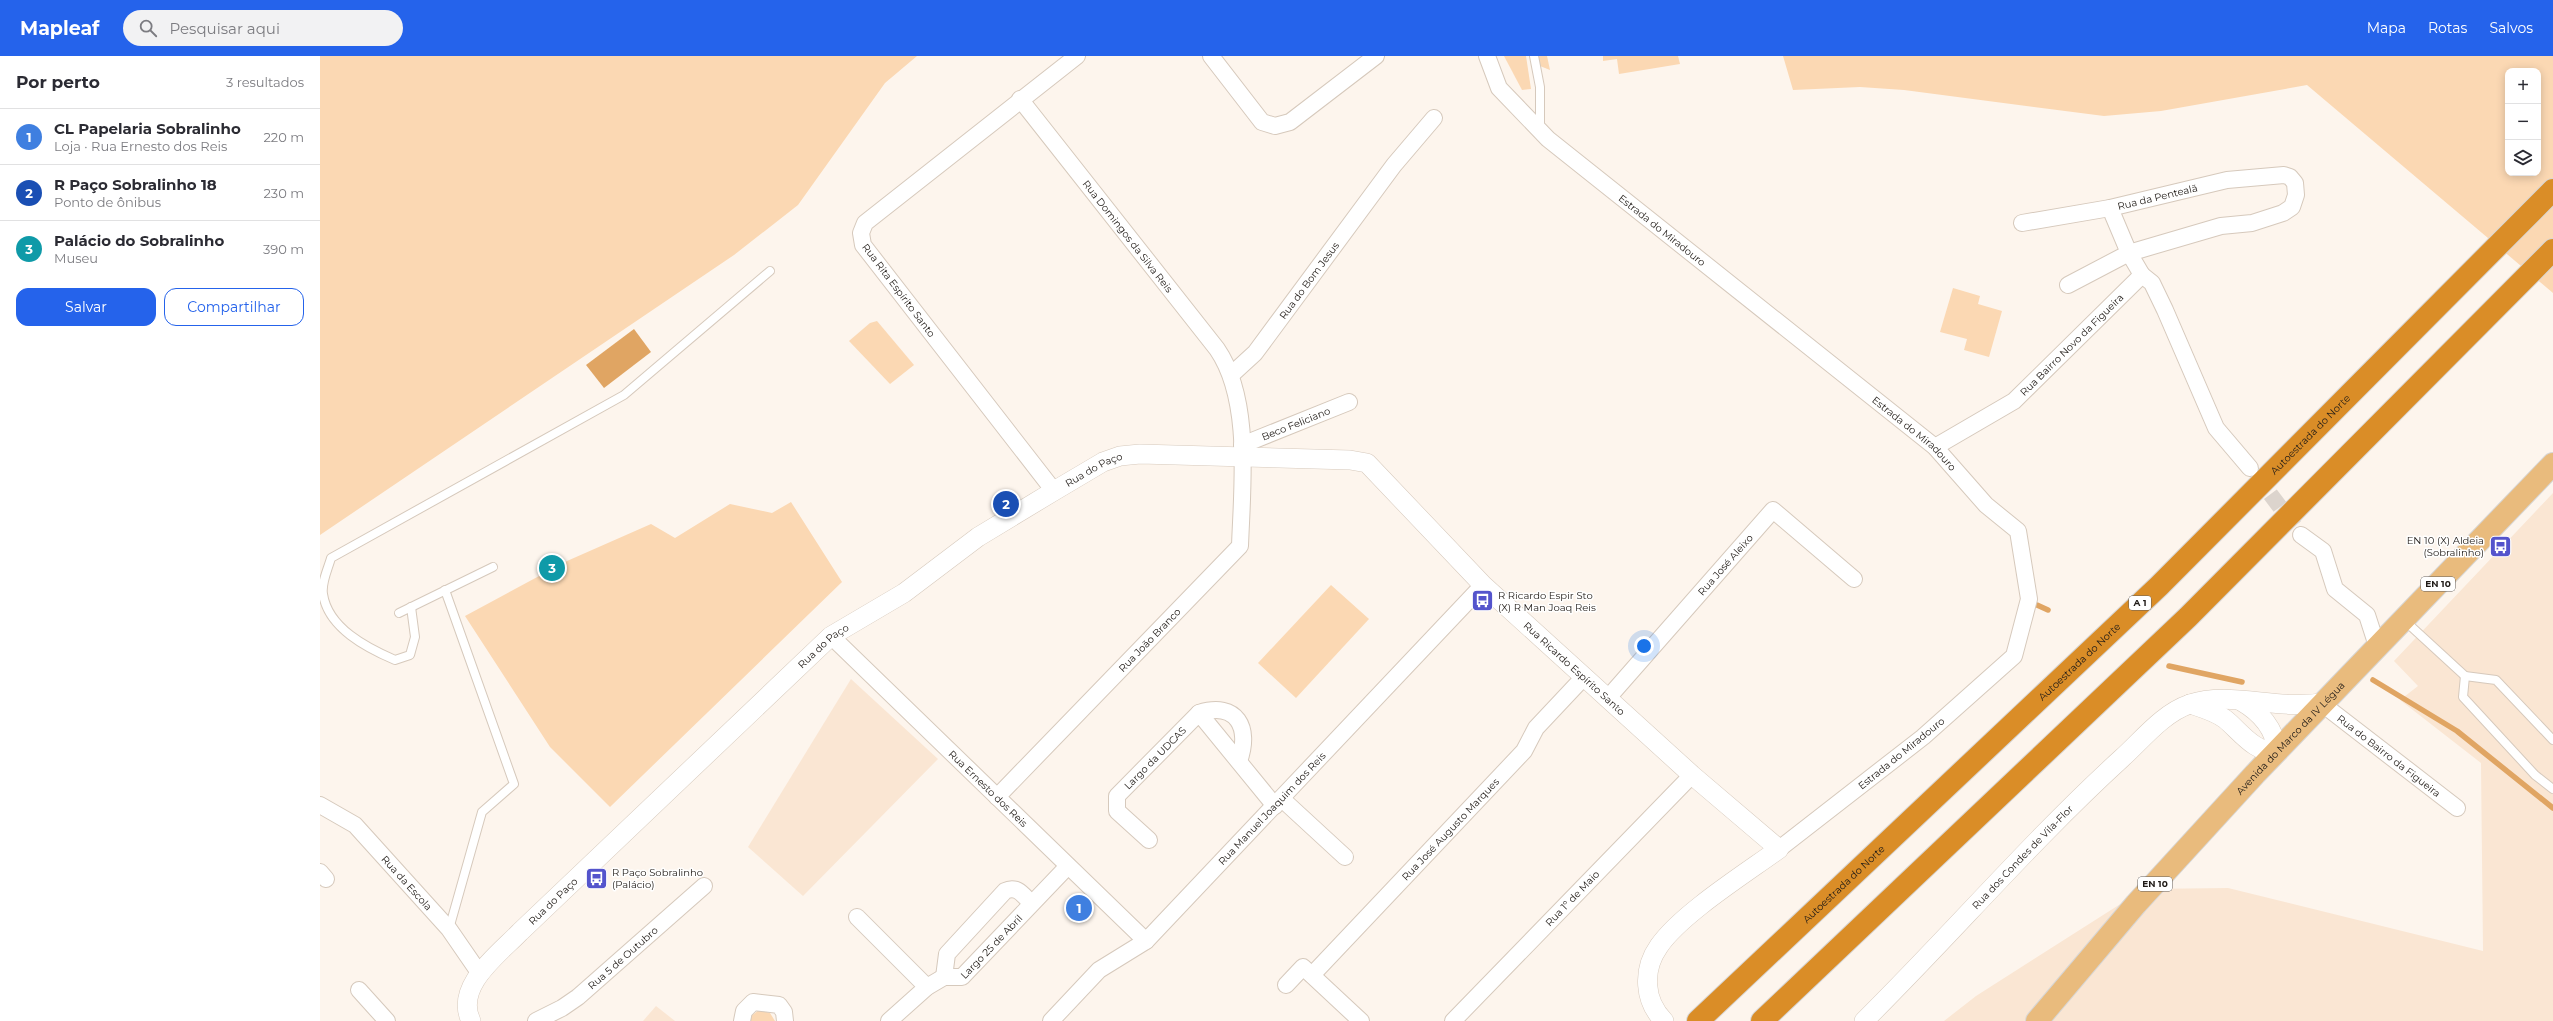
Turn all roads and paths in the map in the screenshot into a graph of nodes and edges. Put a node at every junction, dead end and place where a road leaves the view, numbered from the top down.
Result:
1 (1077, 56) edge
2 (1211, 56) edge
3 (1376, 56) edge
4 (1486, 56) edge
5 (1534, 56) edge
6 (1020, 99) junction
7 (1434, 118) dead end
8 (1540, 131) junction
9 (2553, 190) edge
10 (2110, 208) junction
11 (2022, 223) dead end
12 (2553, 250) edge
13 (2129, 253) junction
14 (770, 271) dead end
15 (2142, 275) junction
16 (2068, 285) dead end
17 (1231, 375) junction
18 (1349, 402) dead end
19 (1935, 447) junction
20 (1242, 451) junction
21 (2553, 464) edge
22 (2250, 468) tunnel mouth
23 (1054, 491) junction
24 (2301, 534) tunnel mouth
25 (493, 567) dead end
26 (1854, 579) dead end
27 (1483, 584) junction
28 (445, 590) junction
29 (411, 608) junction
30 (399, 613) dead end
31 (2404, 619) junction
32 (831, 636) junction
33 (2378, 646) junction
34 (2465, 676) junction
35 (1583, 678) junction
36 (1606, 699) junction
37 (2241, 701) junction
38 (2322, 703) junction
39 (2190, 704) junction
40 (1200, 712) junction
41 (2553, 740) edge
42 (2250, 742) junction
43 (2277, 751) junction
44 (1239, 761) junction
45 (2255, 774) junction
46 (1692, 775) junction
47 (2553, 789) edge
48 (996, 797) junction
49 (1279, 803) junction
50 (320, 805) edge
51 (2457, 808) dead end
52 (1149, 840) dead end
53 (1779, 849) junction
54 (1345, 856) dead end
55 (1068, 866) junction
56 (704, 886) dead end
57 (1031, 903) junction
58 (857, 917) dead end
59 (449, 930) junction
60 (1146, 941) junction
61 (480, 974) junction
62 (1312, 975) junction
63 (944, 977) junction
64 (1286, 986) dead end
65 (928, 987) junction
66 (358, 990) dead end
67 (387, 1021) edge
68 (471, 1021) edge
69 (536, 1021) edge
70 (742, 1021) edge
71 (785, 1021) edge
72 (889, 1021) edge
73 (1051, 1021) edge
74 (1361, 1021) edge
75 (1453, 1021) edge
76 (1664, 1021) edge
77 (1698, 1021) edge
78 (1762, 1021) edge
79 (1864, 1021) edge
80 (2037, 1021) edge

1 - 6 street, Rua Rita Espírito Santo
2 - 3 street
4 - 8 street, Estrada do Miradouro
5 - 8 lane
6 - 17 street, Rua Domingos da Silva Reis
6 - 23 street, Rua Rita Espírito Santo
7 - 17 street, Rua do Bom Jesus
8 - 19 street, Estrada do Miradouro
9 - 77 highway, Autoestrada do Norte / A 1
10 - 11 street, Rua da Pentealã
10 - 13 street
10 - 13 street, Rua da Pentealã
12 - 78 highway
13 - 15 street
13 - 16 street
14 - 29 lane
15 - 19 street, Rua Bairro Novo da Figueira
15 - 22 street
17 - 20 street
18 - 20 street, Beco Feliciano
19 - 53 street, Estrada do Miradouro
20 - 23 street, Rua do Paço
20 - 27 street, Rua Ricardo Espírito Santo
20 - 48 street, Rua João Branco
21 - 31 main road, Avenida do Marco da IV Légua / EN 10
23 - 32 street, Rua do Paço
24 - 33 street
25 - 28 lane
26 - 36 street, Rua José Aleixo
27 - 35 street, Rua Ricardo Espírito Santo
27 - 49 street, Rua Manuel Joaquim dos Reis
28 - 29 lane
28 - 59 lane
29 - 30 lane
31 - 33 main road, Avenida do Marco da IV Légua / EN 10
31 - 34 lane
32 - 48 street, Rua Ernesto dos Reis
32 - 61 street, Rua do Paço
33 - 38 main road, Avenida do Marco da IV Légua / EN 10
34 - 41 lane
34 - 47 lane
35 - 36 street, Rua Ricardo Espírito Santo
35 - 62 street, Rua José Augusto Marques
36 - 46 street, Rua Ricardo Espírito Santo
37 - 38 street, Rua dos Condes de Vila-Flor
37 - 39 street, Rua dos Condes de Vila-Flor
37 - 43 street, Rua dos Condes de Vila-Flor
38 - 43 main road, Avenida do Marco da IV Légua / EN 10
38 - 51 street, Rua do Bairro da Figueira
39 - 42 street
39 - 79 street, Rua dos Condes de Vila-Flor
40 - 44 street
40 - 44 street
40 - 52 street, Largo da UDCAS
42 - 43 street
42 - 45 street
43 - 45 main road, Avenida do Marco da IV Légua / EN 10
44 - 49 street
45 - 80 main road, Avenida do Marco da IV Légua / EN 10
46 - 53 street, Rua Ricardo Espírito Santo
46 - 75 street, Rua 1º de Maio
48 - 55 street, Rua Ernesto dos Reis
49 - 54 street
49 - 60 street, Rua Manuel Joaquim dos Reis
50 - 59 street, Rua da Escola
53 - 76 street
55 - 57 street, Largo 25 de Abril
55 - 60 street, Rua Ernesto dos Reis
56 - 69 street, Rua 5 de Outubro
57 - 63 street, Largo 25 de Abril
57 - 63 street, Largo 25 de Abril
58 - 65 street
59 - 61 street, Rua da Escola
60 - 73 street, Rua Manuel Joaquim dos Reis
61 - 68 street, Rua do Paço
62 - 64 street
62 - 74 street
63 - 65 street, Largo 25 de Abril
65 - 72 street, Largo 25 de Abril
66 - 67 street
70 - 71 street

